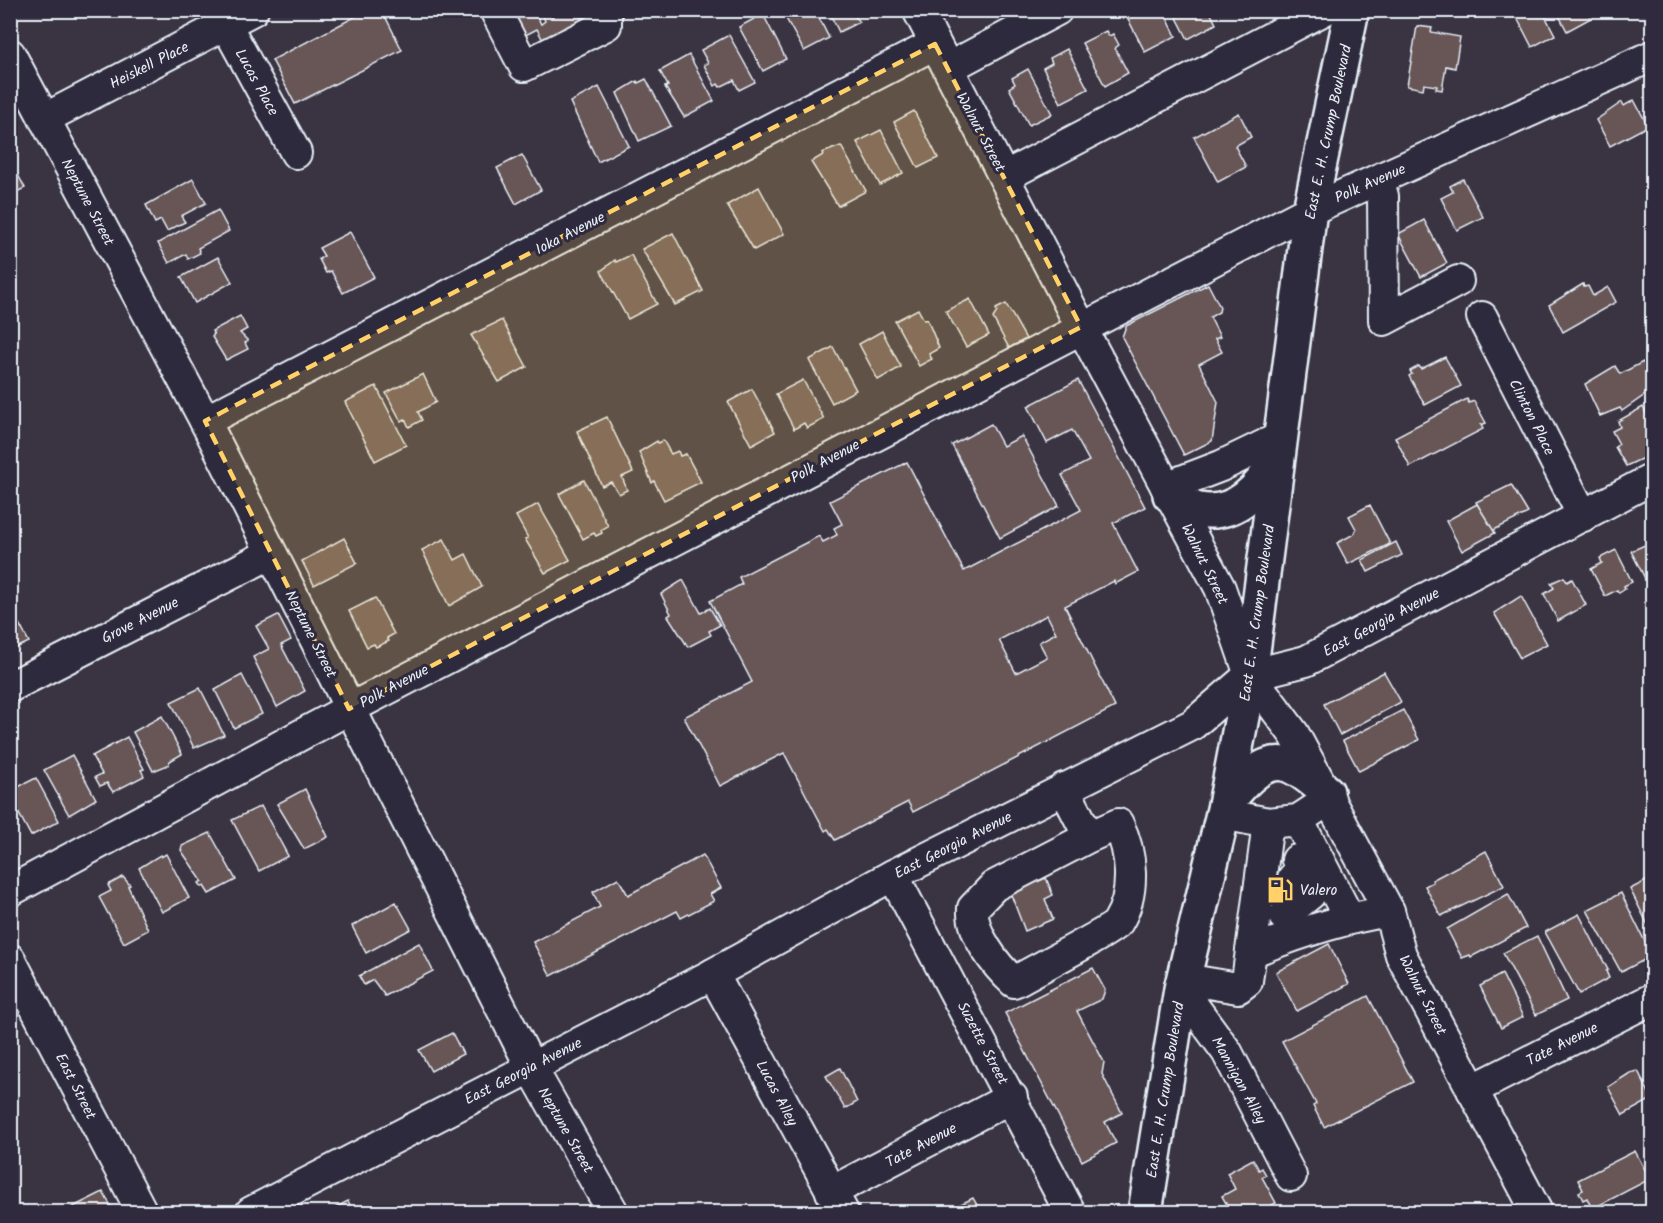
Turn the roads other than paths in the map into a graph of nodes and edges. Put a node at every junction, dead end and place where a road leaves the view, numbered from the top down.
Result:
1 (254, 10) edge
2 (495, 10) edge
3 (606, 10) edge
4 (918, 10) edge
5 (1058, 10) edge
6 (1326, 10) edge
7 (1352, 10) edge
8 (222, 18) edge
9 (1346, 46) junction
10 (10, 54) edge
11 (941, 56) junction
12 (1653, 56) edge
13 (44, 119) junction
14 (296, 153) dead end
15 (1005, 177) junction
16 (1378, 180) junction
17 (1310, 210) junction
18 (1458, 281) dead end
19 (1482, 317) dead end
20 (1081, 327) junction
21 (205, 421) junction
22 (1280, 448) junction
23 (1653, 479) edge
24 (1168, 491) junction
25 (1583, 516) junction
26 (270, 554) junction
27 (1250, 675) junction
28 (10, 687) edge
29 (349, 709) junction
30 (1064, 788) junction
31 (1328, 796) junction
32 (1224, 810) junction
33 (1298, 820) junction
34 (1268, 823) junction
35 (1089, 837) junction
36 (893, 876) junction
37 (1280, 886) junction
38 (10, 891) edge
39 (1389, 911) junction
40 (1349, 918) junction
41 (1251, 952) junction
42 (10, 959) edge
43 (713, 974) junction
44 (1182, 984) junction
45 (1653, 999) edge
46 (531, 1067) junction
47 (1472, 1090) junction
48 (1012, 1097) junction
49 (1291, 1176) dead end
50 (837, 1202) edge
51 (142, 1212) edge
52 (251, 1212) edge
53 (613, 1212) edge
54 (1070, 1212) edge
55 (1145, 1212) edge
56 (1537, 1212) edge

1 - 8 street, Heiskell Place
2 - 3 street
4 - 11 street, Walnut Street
5 - 11 street, Ioka Avenue
6 - 9 street
6 - 15 street
7 - 9 main road, East E. H. Crump Boulevard
8 - 13 street, Heiskell Place
8 - 14 street, Lucas Place
9 - 17 main road, East E. H. Crump Boulevard
10 - 13 street, Neptune Street
11 - 15 street, Walnut Street
11 - 21 street, Ioka Avenue
12 - 16 street, Polk Avenue
13 - 21 street, Neptune Street
15 - 20 street, Walnut Street
16 - 17 street, Polk Avenue
16 - 18 street
17 - 20 street, Polk Avenue
17 - 22 main road, East E. H. Crump Boulevard
19 - 25 street, Clinton Place
20 - 24 street, Walnut Street
20 - 29 street, Polk Avenue
21 - 26 street, Neptune Street
22 - 24 main road
22 - 27 main road, East E. H. Crump Boulevard
23 - 25 street, East Georgia Avenue
24 - 27 street, Walnut Street
25 - 27 street, East Georgia Avenue
26 - 28 street, Grove Avenue
26 - 29 street, Neptune Street
27 - 30 street, East Georgia Avenue
27 - 31 street, Walnut Street
27 - 32 main road, East E. H. Crump Boulevard
29 - 38 street, Polk Avenue
29 - 46 street, Neptune Street
30 - 35 street
30 - 36 street, East Georgia Avenue
31 - 32 main road
31 - 33 street
31 - 39 street, Walnut Street
32 - 34 street
32 - 44 main road, East E. H. Crump Boulevard
33 - 34 street
33 - 37 street
34 - 37 street
35 - 35 street
36 - 43 street, East Georgia Avenue
36 - 48 street, Suzette Street
37 - 40 street
37 - 41 street
39 - 40 street
39 - 47 street, Walnut Street
40 - 41 street
41 - 44 street
42 - 51 street, East Street
43 - 46 street, East Georgia Avenue
43 - 50 street, Lucas Alley
44 - 49 street, Mannigan Alley
44 - 55 main road, East E. H. Crump Boulevard
45 - 47 street, Tate Avenue
46 - 52 street, East Georgia Avenue
46 - 53 street, Neptune Street
47 - 56 street, Walnut Street
48 - 50 street, Tate Avenue
48 - 54 street, Suzette Street

